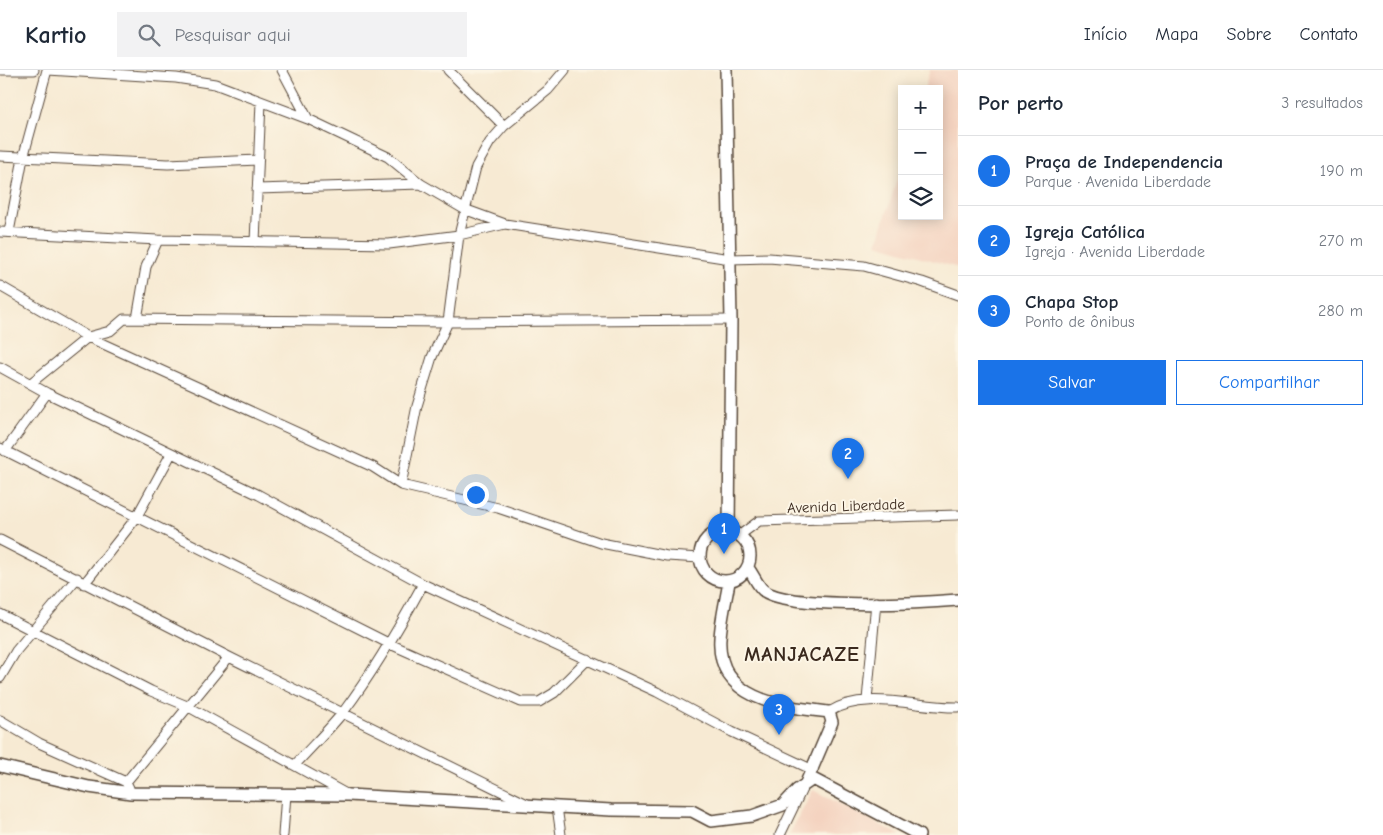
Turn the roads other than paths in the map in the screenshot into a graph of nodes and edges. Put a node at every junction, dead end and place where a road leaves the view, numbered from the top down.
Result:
1 (0, 70) edge
2 (34, 70) edge
3 (47, 70) edge
4 (282, 70) edge
5 (448, 70) edge
6 (565, 70) edge
7 (726, 70) edge
8 (261, 102) junction
9 (308, 119) junction
10 (504, 126) junction
11 (0, 156) edge
12 (23, 158) junction
13 (258, 160) junction
14 (421, 184) junction
15 (256, 188) junction
16 (464, 209) junction
17 (505, 224) junction
18 (4, 232) edge
19 (459, 235) junction
20 (158, 240) junction
21 (255, 242) junction
22 (730, 259) junction
23 (0, 286) edge
24 (958, 296) edge
25 (137, 319) junction
26 (731, 320) junction
27 (448, 322) junction
28 (88, 337) junction
29 (0, 367) edge
30 (31, 383) junction
31 (47, 393) junction
32 (2, 450) edge
33 (172, 454) junction
34 (401, 485) junction
35 (958, 515) edge
36 (136, 518) junction
37 (734, 533) junction
38 (0, 540) edge
39 (700, 558) junction
40 (748, 568) junction
41 (81, 581) junction
42 (729, 582) junction
43 (423, 584) junction
44 (958, 600) edge
45 (876, 602) junction
46 (0, 614) edge
47 (34, 630) junction
48 (390, 644) junction
49 (229, 657) junction
50 (588, 659) junction
51 (0, 678) edge
52 (867, 700) junction
53 (187, 706) junction
54 (958, 707) edge
55 (342, 712) junction
56 (830, 712) junction
57 (0, 720) edge
58 (295, 765) junction
59 (0, 766) edge
60 (813, 770) junction
61 (805, 785) junction
62 (129, 788) junction
63 (286, 794) junction
64 (348, 795) junction
65 (528, 805) junction
66 (557, 807) junction
67 (283, 835) edge
68 (561, 835) edge
69 (780, 835) edge
70 (919, 835) edge

1 - 2 street
3 - 8 street
3 - 12 street
4 - 9 street
5 - 10 street
6 - 10 street
7 - 22 street
8 - 9 street
8 - 13 street
9 - 14 street
10 - 16 street
11 - 12 street
12 - 13 street
12 - 18 street
13 - 15 street
14 - 15 street
14 - 16 street
15 - 21 street
16 - 17 street
16 - 19 street
17 - 19 street
17 - 22 street
18 - 20 street
19 - 21 street
19 - 27 street
20 - 21 street
20 - 25 street
22 - 24 street
22 - 26 street
23 - 28 street
25 - 27 street
25 - 28 street
26 - 27 street
26 - 37 street
27 - 34 street
28 - 30 street
28 - 34 street
29 - 30 street
30 - 31 street
31 - 32 street
31 - 33 street
32 - 36 street
33 - 36 street
33 - 43 street
34 - 39 street
35 - 37 street, Avenida Liberdade
36 - 41 street
36 - 48 street
37 - 39 street
37 - 40 street
38 - 41 street
39 - 42 street
40 - 42 street
40 - 45 street
41 - 47 street
41 - 49 street
42 - 56 street
43 - 48 street
43 - 50 street
44 - 45 street
45 - 52 street
46 - 47 street
47 - 51 street
47 - 53 street
48 - 50 street
48 - 55 street
49 - 53 street
49 - 55 street
50 - 60 street
52 - 54 street
52 - 56 street
53 - 58 street
53 - 62 street
55 - 58 street
55 - 65 street
56 - 60 street
57 - 62 street
58 - 64 street
59 - 62 street
60 - 61 street
61 - 66 street
61 - 69 street
61 - 70 street
62 - 63 street
63 - 64 street
63 - 67 street
64 - 65 street
65 - 66 street
66 - 68 street

